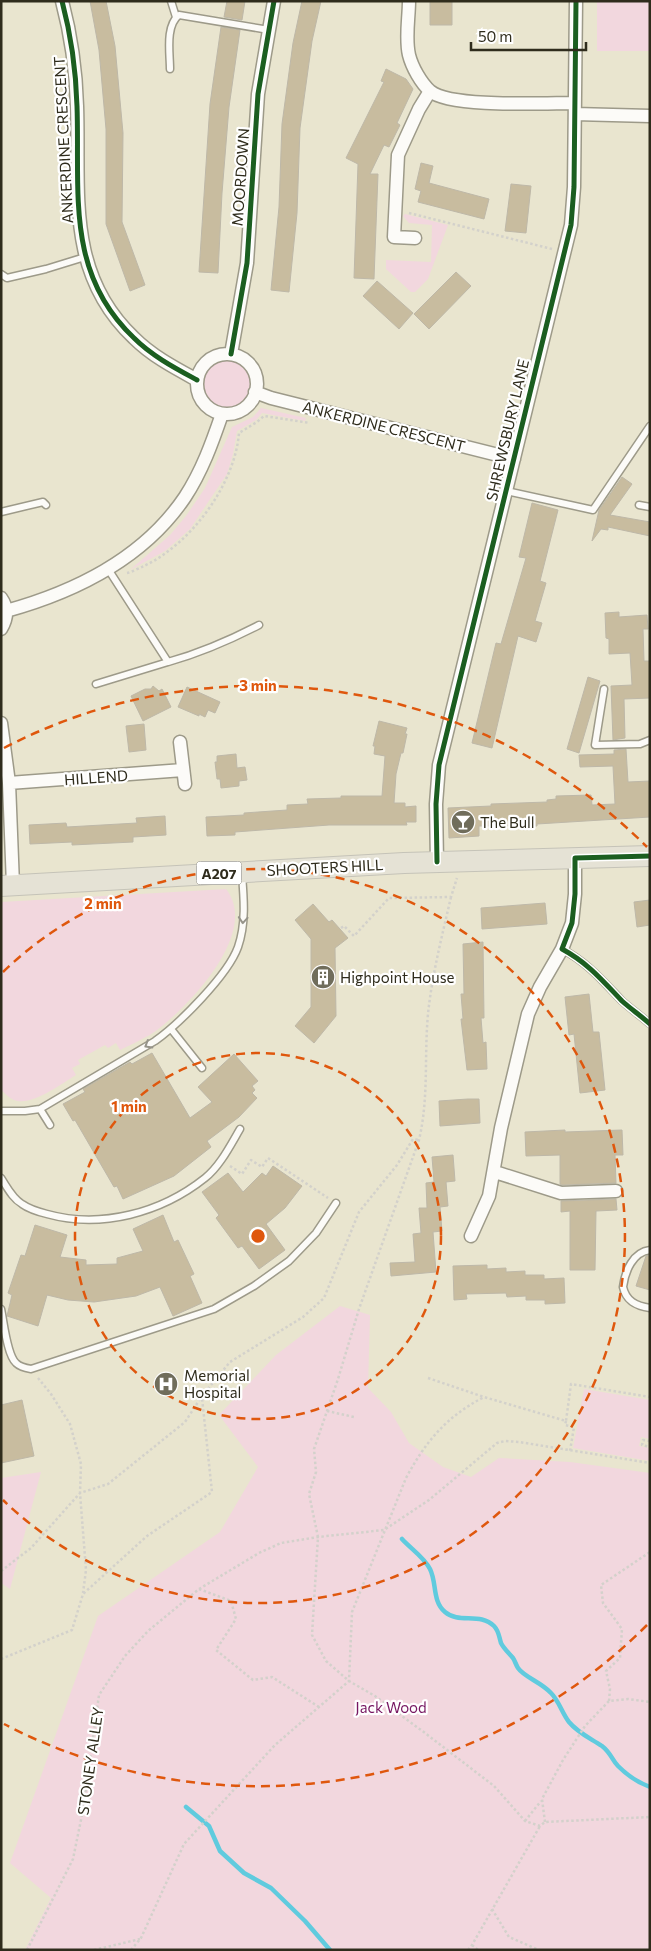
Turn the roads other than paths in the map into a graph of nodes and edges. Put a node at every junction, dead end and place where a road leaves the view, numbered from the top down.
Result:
1 (62, 1) edge
2 (171, 1) edge
3 (274, 1) edge
4 (410, 1) edge
5 (576, 1) edge
6 (176, 17) junction
7 (269, 30) junction
8 (170, 69) dead end
9 (430, 92) junction
10 (575, 109) junction
11 (650, 116) edge
12 (415, 238) dead end
13 (85, 257) junction
14 (1, 274) edge
15 (231, 354) junction
16 (197, 380) junction
17 (256, 392) junction
18 (222, 414) junction
19 (650, 426) edge
20 (514, 459) junction
21 (506, 491) junction
22 (46, 505) dead end
23 (639, 506) dead end
24 (650, 507) edge
25 (1, 512) edge
26 (113, 565) junction
27 (1, 598) edge
28 (6, 611) junction
29 (259, 625) dead end
30 (1, 629) edge
31 (168, 662) junction
32 (96, 684) dead end
33 (604, 689) dead end
34 (2, 729) edge
35 (650, 740) edge
36 (180, 742) dead end
37 (183, 770) junction
38 (9, 783) junction
39 (185, 784) dead end
40 (650, 856) edge
41 (575, 858) junction
42 (436, 862) junction
43 (241, 872) junction
44 (7, 886) edge
45 (562, 949) junction
46 (650, 1024) edge
47 (171, 1029) junction
48 (202, 1068) dead end
49 (40, 1108) junction
50 (1, 1111) edge
51 (50, 1125) dead end
52 (240, 1129) dead end
53 (495, 1172) junction
54 (1, 1178) edge
55 (616, 1191) dead end
56 (336, 1203) road end
57 (471, 1236) dead end
58 (650, 1250) edge
59 (650, 1308) edge
60 (1, 1309) edge

1 - 13 street, ANKERDINE CRESCENT
2 - 6 lane
3 - 7 street, MOORDOWN
4 - 9 street
5 - 10 street, SHREWSBURY LANE
6 - 7 lane
6 - 8 lane
7 - 15 street, MOORDOWN
9 - 10 street
9 - 12 street
10 - 11 street
10 - 20 street, SHREWSBURY LANE
13 - 14 lane
13 - 16 street, ANKERDINE CRESCENT
15 - 16 street
15 - 17 street
16 - 18 street
17 - 18 street
17 - 20 street, ANKERDINE CRESCENT
18 - 26 street
19 - 21 lane
20 - 21 street, SHREWSBURY LANE
21 - 42 street, SHREWSBURY LANE
22 - 25 lane
23 - 24 lane
26 - 28 street
26 - 31 lane
27 - 28 street
28 - 30 street
29 - 31 lane
31 - 32 lane
33 - 35 lane
34 - 38 street
36 - 37 street
37 - 38 street, HILLEND
37 - 39 street
38 - 44 street
40 - 41 main road, SHOOTERS HILL / A207
41 - 42 main road, SHOOTERS HILL / A207
41 - 45 street
42 - 43 main road, SHOOTERS HILL / A207
43 - 44 main road, SHOOTERS HILL / A207
43 -> 47 lane
45 - 46 lane
45 - 53 street
47 - 48 lane
47 -> 49 lane
49 - 50 lane
49 - 51 lane
52 - 54 lane
53 - 55 street
53 - 57 street
56 - 60 lane
58 - 59 lane

